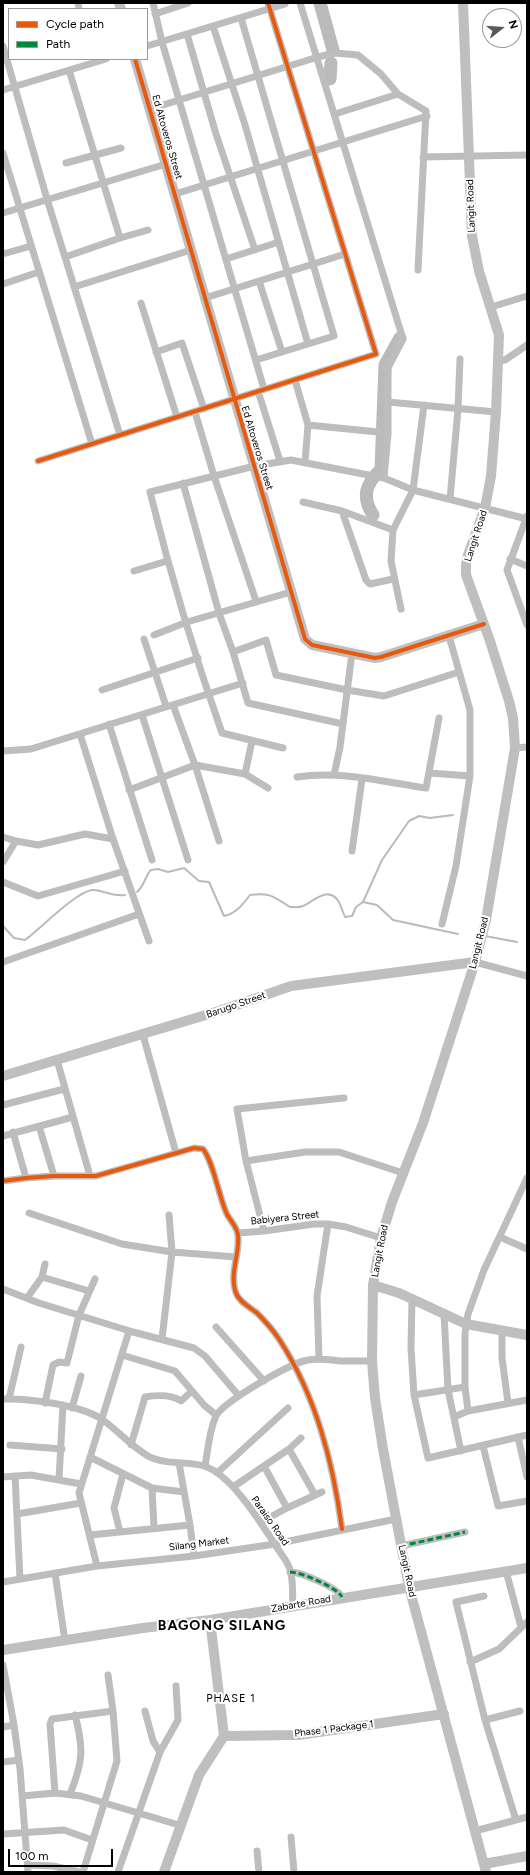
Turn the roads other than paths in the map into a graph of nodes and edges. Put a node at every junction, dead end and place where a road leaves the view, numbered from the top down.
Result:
1 (153, 3) edge
2 (188, 3) edge
3 (300, 3) edge
4 (463, 3) edge
5 (284, 4) dead end
6 (269, 6) edge
7 (156, 14) junction
8 (241, 18) junction
9 (213, 26) junction
10 (187, 34) junction
11 (162, 42) junction
12 (3, 46) edge
13 (148, 46) edge
14 (318, 57) junction
15 (135, 60) edge
16 (95, 61) edge
17 (288, 67) junction
18 (69, 70) junction
19 (259, 76) junction
20 (232, 84) junction
21 (14, 87) junction
22 (3, 90) edge
23 (204, 93) junction
24 (398, 94) junction
25 (179, 100) junction
26 (150, 109) junction
27 (338, 113) dead end
28 (427, 116) junction
29 (343, 142) junction
30 (121, 148) dead end
31 (314, 150) junction
32 (3, 153) edge
33 (527, 155) edge
34 (94, 156) junction
35 (469, 156) junction
36 (423, 157) junction
37 (282, 160) junction
38 (66, 163) dead end
39 (166, 164) junction
40 (257, 169) junction
41 (232, 178) junction
42 (103, 183) junction
43 (204, 185) junction
44 (175, 194) junction
45 (47, 199) junction
46 (19, 208) junction
47 (3, 213) edge
48 (148, 230) dead end
49 (120, 238) junction
50 (279, 242) junction
51 (31, 246) junction
52 (191, 250) junction
53 (255, 250) junction
54 (3, 254) edge
55 (345, 254) junction
56 (65, 257) junction
57 (226, 260) junction
58 (312, 264) junction
59 (418, 270) dead end
60 (39, 272) junction
61 (287, 272) junction
62 (259, 281) junction
63 (3, 284) edge
64 (74, 287) junction
65 (235, 289) junction
66 (527, 296) edge
67 (205, 298) junction
68 (141, 303) dead end
69 (491, 307) junction
70 (308, 344) junction
71 (527, 345) edge
72 (156, 352) junction
73 (282, 352) junction
74 (460, 359) dead end
75 (256, 360) junction
76 (498, 361) junction
77 (295, 380) junction
78 (261, 390) junction
79 (234, 399) junction
80 (388, 402) junction
81 (424, 405) junction
82 (204, 409) junction
83 (458, 409) junction
84 (195, 412) junction
85 (496, 412) junction
86 (177, 417) junction
87 (308, 425) junction
88 (378, 432) dead end
89 (120, 435) junction
90 (92, 444) junction
91 (38, 461) dead end
92 (280, 461) junction
93 (305, 462) junction
94 (255, 466) junction
95 (214, 476) junction
96 (384, 478) junction
97 (183, 483) junction
98 (413, 490) junction
99 (450, 500) junction
100 (303, 502) dead end
101 (485, 508) junction
102 (342, 510) junction
103 (527, 516) edge
104 (527, 519) edge
105 (393, 530) junction
106 (510, 559) junction
107 (167, 561) junction
108 (527, 566) edge
109 (134, 571) dead end
110 (393, 579) junction
111 (291, 592) junction
112 (256, 601) junction
113 (401, 609) dead end
114 (219, 613) junction
115 (187, 622) junction
116 (484, 624) junction
117 (527, 625) edge
118 (154, 635) dead end
119 (449, 636) junction
120 (144, 639) dead end
121 (233, 652) junction
122 (352, 653) junction
123 (198, 658) junction
124 (154, 672) junction
125 (459, 672) junction
126 (243, 683) junction
127 (102, 690) dead end
128 (347, 690) junction
129 (208, 693) junction
130 (169, 706) junction
131 (142, 715) junction
132 (439, 718) dead end
133 (109, 724) junction
134 (343, 724) junction
135 (80, 734) junction
136 (252, 741) junction
137 (527, 747) edge
138 (283, 748) dead end
139 (515, 748) junction
140 (3, 752) edge
141 (195, 765) junction
142 (429, 773) junction
143 (245, 774) junction
144 (334, 775) junction
145 (470, 776) junction
146 (297, 777) dead end
147 (163, 778) junction
148 (362, 779) junction
149 (268, 788) dead end
150 (129, 790) junction
151 (3, 837) edge
152 (113, 839) junction
153 (16, 841) junction
154 (219, 841) dead end
155 (352, 851) dead end
156 (152, 860) dead end
157 (188, 860) dead end
158 (3, 862) edge
159 (125, 870) junction
160 (3, 882) edge
161 (139, 914) junction
162 (442, 924) dead end
163 (149, 941) dead end
164 (3, 962) edge
165 (475, 962) junction
166 (527, 976) edge
167 (143, 1035) junction
168 (57, 1060) junction
169 (3, 1076) edge
170 (64, 1089) junction
171 (344, 1098) dead end
172 (3, 1105) edge
173 (73, 1117) junction
174 (39, 1126) junction
175 (13, 1132) junction
176 (3, 1136) edge
177 (176, 1153) junction
178 (246, 1161) junction
179 (403, 1173) junction
180 (54, 1176) junction
181 (90, 1176) junction
182 (26, 1178) junction
183 (527, 1178) edge
184 (3, 1181) edge
185 (525, 1186) edge
186 (29, 1212) dead end
187 (169, 1215) dead end
188 (328, 1224) junction
189 (264, 1231) junction
190 (238, 1233) junction
191 (500, 1237) junction
192 (381, 1238) junction
193 (527, 1249) edge
194 (172, 1252) junction
195 (236, 1258) junction
196 (45, 1264) dead end
197 (42, 1277) junction
198 (95, 1279) dead end
199 (373, 1284) junction
200 (3, 1289) edge
201 (89, 1291) junction
202 (28, 1298) junction
203 (412, 1299) junction
204 (444, 1314) junction
205 (79, 1315) junction
206 (466, 1324) junction
207 (216, 1327) dead end
208 (129, 1331) junction
209 (502, 1331) junction
210 (527, 1335) edge
211 (162, 1339) junction
212 (21, 1347) dead end
213 (122, 1355) junction
214 (319, 1359) junction
215 (372, 1361) junction
216 (294, 1364) junction
217 (81, 1376) dead end
218 (264, 1381) junction
219 (465, 1388) junction
220 (448, 1390) junction
221 (192, 1391) junction
222 (414, 1395) junction
223 (239, 1396) junction
224 (6, 1399) edge
225 (527, 1400) edge
226 (45, 1402) junction
227 (508, 1403) junction
228 (63, 1405) junction
229 (72, 1408) junction
230 (288, 1408) dead end
231 (468, 1411) junction
232 (216, 1415) junction
233 (454, 1417) junction
234 (103, 1420) junction
235 (527, 1435) edge
236 (518, 1437) junction
237 (301, 1438) dead end
238 (10, 1445) dead end
239 (131, 1445) junction
240 (483, 1446) junction
241 (62, 1449) junction
242 (288, 1449) junction
243 (461, 1451) junction
244 (90, 1457) junction
245 (179, 1463) junction
246 (204, 1466) junction
247 (264, 1466) junction
248 (217, 1473) junction
249 (123, 1474) junction
250 (527, 1474) edge
251 (3, 1476) edge
252 (15, 1476) junction
253 (59, 1479) junction
254 (81, 1484) junction
255 (233, 1487) junction
256 (152, 1488) junction
257 (184, 1492) junction
258 (322, 1492) dead end
259 (315, 1495) junction
260 (527, 1501) edge
261 (81, 1503) junction
262 (287, 1508) junction
263 (17, 1514) junction
264 (396, 1520) junction
265 (260, 1522) junction
266 (190, 1525) junction
267 (154, 1528) junction
268 (342, 1529) junction
269 (120, 1532) junction
270 (465, 1532) dead end
271 (90, 1535) junction
272 (275, 1544) junction
273 (401, 1546) junction
274 (194, 1556) junction
275 (97, 1566) junction
276 (527, 1568) edge
277 (506, 1571) junction
278 (290, 1572) junction
279 (55, 1573) junction
280 (20, 1579) junction
281 (3, 1582) edge
282 (409, 1586) junction
283 (484, 1596) dead end
284 (342, 1597) junction
285 (293, 1606) junction
286 (210, 1620) junction
287 (524, 1625) edge
288 (65, 1641) junction
289 (3, 1650) edge
290 (470, 1662) junction
291 (3, 1665) edge
292 (108, 1675) dead end
293 (176, 1686) dead end
294 (5, 1689) edge
295 (113, 1711) junction
296 (145, 1711) dead end
297 (520, 1711) dead end
298 (444, 1714) junction
299 (75, 1715) junction
300 (486, 1720) junction
301 (14, 1725) junction
302 (3, 1727) edge
303 (224, 1736) junction
304 (160, 1752) junction
305 (19, 1760) junction
306 (3, 1762) edge
307 (55, 1793) junction
308 (70, 1794) junction
309 (22, 1796) junction
310 (103, 1802) junction
311 (139, 1813) junction
312 (527, 1817) edge
313 (516, 1820) junction
314 (179, 1825) junction
315 (475, 1831) junction
316 (24, 1832) junction
317 (3, 1834) edge
318 (291, 1836) dead end
319 (92, 1840) junction
320 (257, 1851) dead end
321 (527, 1856) edge
322 (485, 1868) edge
323 (28, 1869) edge
324 (80, 1872) edge
325 (83, 1872) edge
326 (118, 1872) edge
327 (164, 1872) edge
328 (259, 1872) edge
329 (294, 1872) edge

1 - 7 street
2 - 7 street
3 - 14 street
4 - 35 main road, Langit Road
5 - 6 street
6 - 8 street
6 - 17 street
7 - 11 street
8 - 9 street
8 - 19 street
9 - 10 street
9 - 20 street
10 - 11 street
10 - 23 street
11 - 13 street
11 - 25 street
12 - 21 street
14 - 17 street
14 - 24 street
14 - 29 street
15 - 26 main road, Ed Altoveros Street
16 - 18 street
17 - 19 street
17 - 31 street
18 - 21 street
18 - 34 street
19 - 20 street
19 - 37 street
20 - 23 street
20 - 40 street
21 - 22 street
21 - 45 street
23 - 25 street
23 - 41 street
24 - 27 street
24 - 28 street
25 - 26 street
25 - 43 street
26 - 39 main road, Ed Altoveros Street
28 - 29 street
28 - 36 street
29 - 31 street
29 - 80 street
30 - 34 street
31 - 37 street
31 - 55 street
32 - 46 street
33 - 35 street
34 - 38 street
34 - 42 street
35 - 36 street
35 - 69 main road, Langit Road
36 - 59 street
37 - 40 street
37 - 58 street
39 - 42 street
39 - 44 main road, Ed Altoveros Street
40 - 41 street
40 - 50 street
41 - 43 street
41 - 53 street
42 - 45 street
42 - 49 street
43 - 44 street
43 - 57 street
44 - 52 main road, Ed Altoveros Street
45 - 46 street
45 - 56 street
46 - 47 street
46 - 51 street
48 - 49 street
49 - 56 street
50 - 53 street
50 - 61 street
51 - 54 street
51 - 60 street
52 - 64 street
52 - 67 main road, Ed Altoveros Street
53 - 57 street
55 - 58 street
55 - 77 street
56 - 64 street
57 - 65 street
58 - 61 street
58 - 70 street
60 - 63 street
60 - 90 street
61 - 62 street
61 - 70 street
62 - 65 street
62 - 73 street
64 - 89 street
65 - 67 street
65 - 75 street
66 - 69 street
67 - 79 main road, Ed Altoveros Street
68 - 72 street
69 - 76 main road, Langit Road
70 - 73 street
71 - 76 street
72 - 82 street
72 - 86 street
73 - 75 street
74 - 83 street
75 - 78 street
76 - 85 main road, Langit Road
77 - 78 street
77 - 87 street
78 - 79 street
78 - 92 street
79 - 82 street
79 - 94 main road, Ed Altoveros Street
80 - 81 street
80 - 96 street
81 - 83 street
81 - 98 street
82 - 84 street
83 - 85 street
83 - 99 street
84 - 86 street
84 - 95 street
85 - 101 main road, Langit Road
86 - 89 street
87 - 88 street
87 - 93 street
89 - 90 street
90 - 91 street
92 - 93 street
92 - 94 street
93 - 96 street
94 - 95 street
94 - 111 main road, Ed Altoveros Street
95 - 97 street
95 - 112 street
96 - 98 street
97 - 107 street
97 - 114 street
98 - 99 street
98 - 105 street
99 - 101 street
100 - 102 street
101 - 104 street
101 - 116 main road, Langit Road
102 - 105 street
102 - 110 street
103 - 104 street
104 - 106 street
105 - 110 street
106 - 108 street
106 - 117 street
107 - 109 street
107 - 115 street
110 - 113 street
111 - 112 street
111 - 122 main road, Ed Altoveros Street
112 - 114 street
114 - 115 street
114 - 121 street
115 - 118 street
115 - 123 street
116 - 119 main road, Ed Altoveros Street
116 - 139 main road, Langit Road
119 - 122 main road, Ed Altoveros Street
119 - 125 street
120 - 124 street
121 - 126 street
121 - 128 street
122 - 128 street
123 - 124 street
123 - 129 street
124 - 127 street
124 - 130 street
125 - 128 street
125 - 145 street
126 - 129 street
126 - 134 street
128 - 134 street
129 - 130 street
129 - 136 street
130 - 131 street
130 - 141 street
131 - 133 street
131 - 147 street
132 - 142 street
133 - 135 street
133 - 150 street
134 - 144 street
135 - 140 street
135 - 152 street
136 - 138 street
136 - 143 street
137 - 139 street
139 - 165 main road, Langit Road
141 - 143 street
141 - 147 street
141 - 154 street
142 - 145 street
142 - 148 street
143 - 149 street
144 - 146 street
144 - 148 street
145 - 162 street
147 - 150 street
147 - 157 street
148 - 155 street
150 - 156 street
151 - 153 street
152 - 153 street
152 - 159 street
153 - 158 street
159 - 160 street
159 - 161 street
161 - 163 street
161 - 164 street
165 - 166 street
165 - 167 main road, Barugo Street
165 - 179 main road, Langit Road
167 - 168 main road, Barugo Street
167 - 177 street
168 - 169 main road, Barugo Street
168 - 170 street
170 - 172 street
170 - 173 street
171 - 178 street
173 - 174 street
173 - 181 street
174 - 175 street
174 - 180 street
175 - 176 street
175 - 182 street
177 - 181 street
177 - 190 street
178 - 179 street
178 - 189 street
179 - 192 main road, Langit Road
180 - 181 street
180 - 182 street
182 - 184 street
183 - 185 street
185 - 191 street
186 - 194 street
187 - 194 street
188 - 189 street, Babiyera Street
188 - 192 street, Babiyera Street
188 - 214 street
189 - 190 street, Babiyera Street
190 - 195 street
191 - 193 street
191 - 206 street
192 - 199 main road, Langit Road
194 - 195 street
194 - 211 street
195 - 216 street
196 - 197 street
197 - 201 street
197 - 202 street
198 - 201 street
199 - 203 main road
199 - 215 main road, Langit Road
200 - 202 street
201 - 205 street
202 - 205 street
203 - 204 main road
203 - 222 street
204 - 206 main road
204 - 220 street
205 - 208 street
205 - 226 street
206 - 209 main road
206 - 219 street
207 - 218 street
208 - 211 street
208 - 213 street
209 - 210 main road
209 - 227 street
211 - 223 street
212 - 224 street
213 - 221 street
213 - 234 street
214 - 215 street
214 - 216 street
215 - 264 main road, Langit Road
216 - 218 street
216 - 268 street
217 - 229 street
218 - 223 street
219 - 220 street
219 - 231 street
220 - 222 street
220 - 233 street
221 - 232 street
221 - 239 street
222 - 243 street
223 - 232 street
224 - 226 street, Paraiso Road
225 - 227 street
226 - 228 street, Paraiso Road
227 - 231 street
228 - 229 street, Paraiso Road
228 - 241 street
229 - 234 street, Paraiso Road
230 - 248 street
231 - 233 street
232 - 246 street
233 - 243 street
234 - 239 street, Paraiso Road
234 - 244 street
235 - 236 street
236 - 240 street
236 - 250 street
237 - 242 street
238 - 241 street
239 - 245 street, Paraiso Road
240 - 243 street
240 - 260 street
241 - 253 street
242 - 247 street
242 - 259 street
244 - 249 street
244 - 254 street
245 - 246 street, Paraiso Road
245 - 257 street
246 - 248 street, Paraiso Road
247 - 255 street
247 - 262 street
248 - 255 street, Paraiso Road
249 - 256 street
249 - 269 street
251 - 252 street
252 - 253 street
252 - 263 street
253 - 254 street
254 - 261 street
255 - 265 street, Paraiso Road
256 - 257 street
256 - 267 street
257 - 266 street
258 - 259 street
259 - 262 street
261 - 263 street
261 - 271 street
262 - 265 street
263 - 280 street
264 - 268 street, Silang Market
264 - 273 main road, Langit Road
265 - 272 street, Paraiso Road
266 - 267 street
266 - 274 street
267 - 269 street
268 - 272 street, Silang Market
269 - 271 street
270 - 273 street
271 - 275 street
272 - 274 street, Silang Market
272 - 278 street, Paraiso Road
273 - 282 main road, Langit Road
274 - 275 street, Silang Market
275 - 279 street, Silang Market
276 - 277 main road, Zabarte Road
277 - 282 main road, Zabarte Road
277 - 287 street
278 - 284 street
278 - 285 street, Paraiso Road
279 - 280 street, Silang Market
279 - 288 street
280 - 281 street, Silang Market
282 - 284 main road, Zabarte Road
282 - 298 main road, Langit Road
283 - 290 street
284 - 285 main road, Zabarte Road
285 - 286 main road, Zabarte Road
286 - 288 main road, Zabarte Road
286 - 303 main road
287 - 290 street
288 - 289 main road, Zabarte Road
290 - 300 street
291 - 294 street
292 - 295 street
293 - 304 street
294 - 301 street
295 - 299 street
295 - 310 street
296 - 304 street
297 - 300 street
298 - 303 main road, Phase 1 Package 1
298 - 315 main road, Langit Road
299 - 307 street
299 - 308 street
300 - 313 street
301 - 302 street
301 - 305 street
303 - 314 main road
304 - 311 street
305 - 306 street
305 - 309 street
307 - 308 street
307 - 309 street
308 - 310 street
309 - 316 street
310 - 311 street
310 - 319 street
311 - 314 street
311 - 326 street
312 - 313 street
313 - 315 street
314 - 327 main road
315 - 322 main road, Langit Road
316 - 317 street
316 - 319 street
316 - 323 street
318 - 329 street
319 - 325 street
320 - 328 street
321 - 322 main road
323 - 324 street

